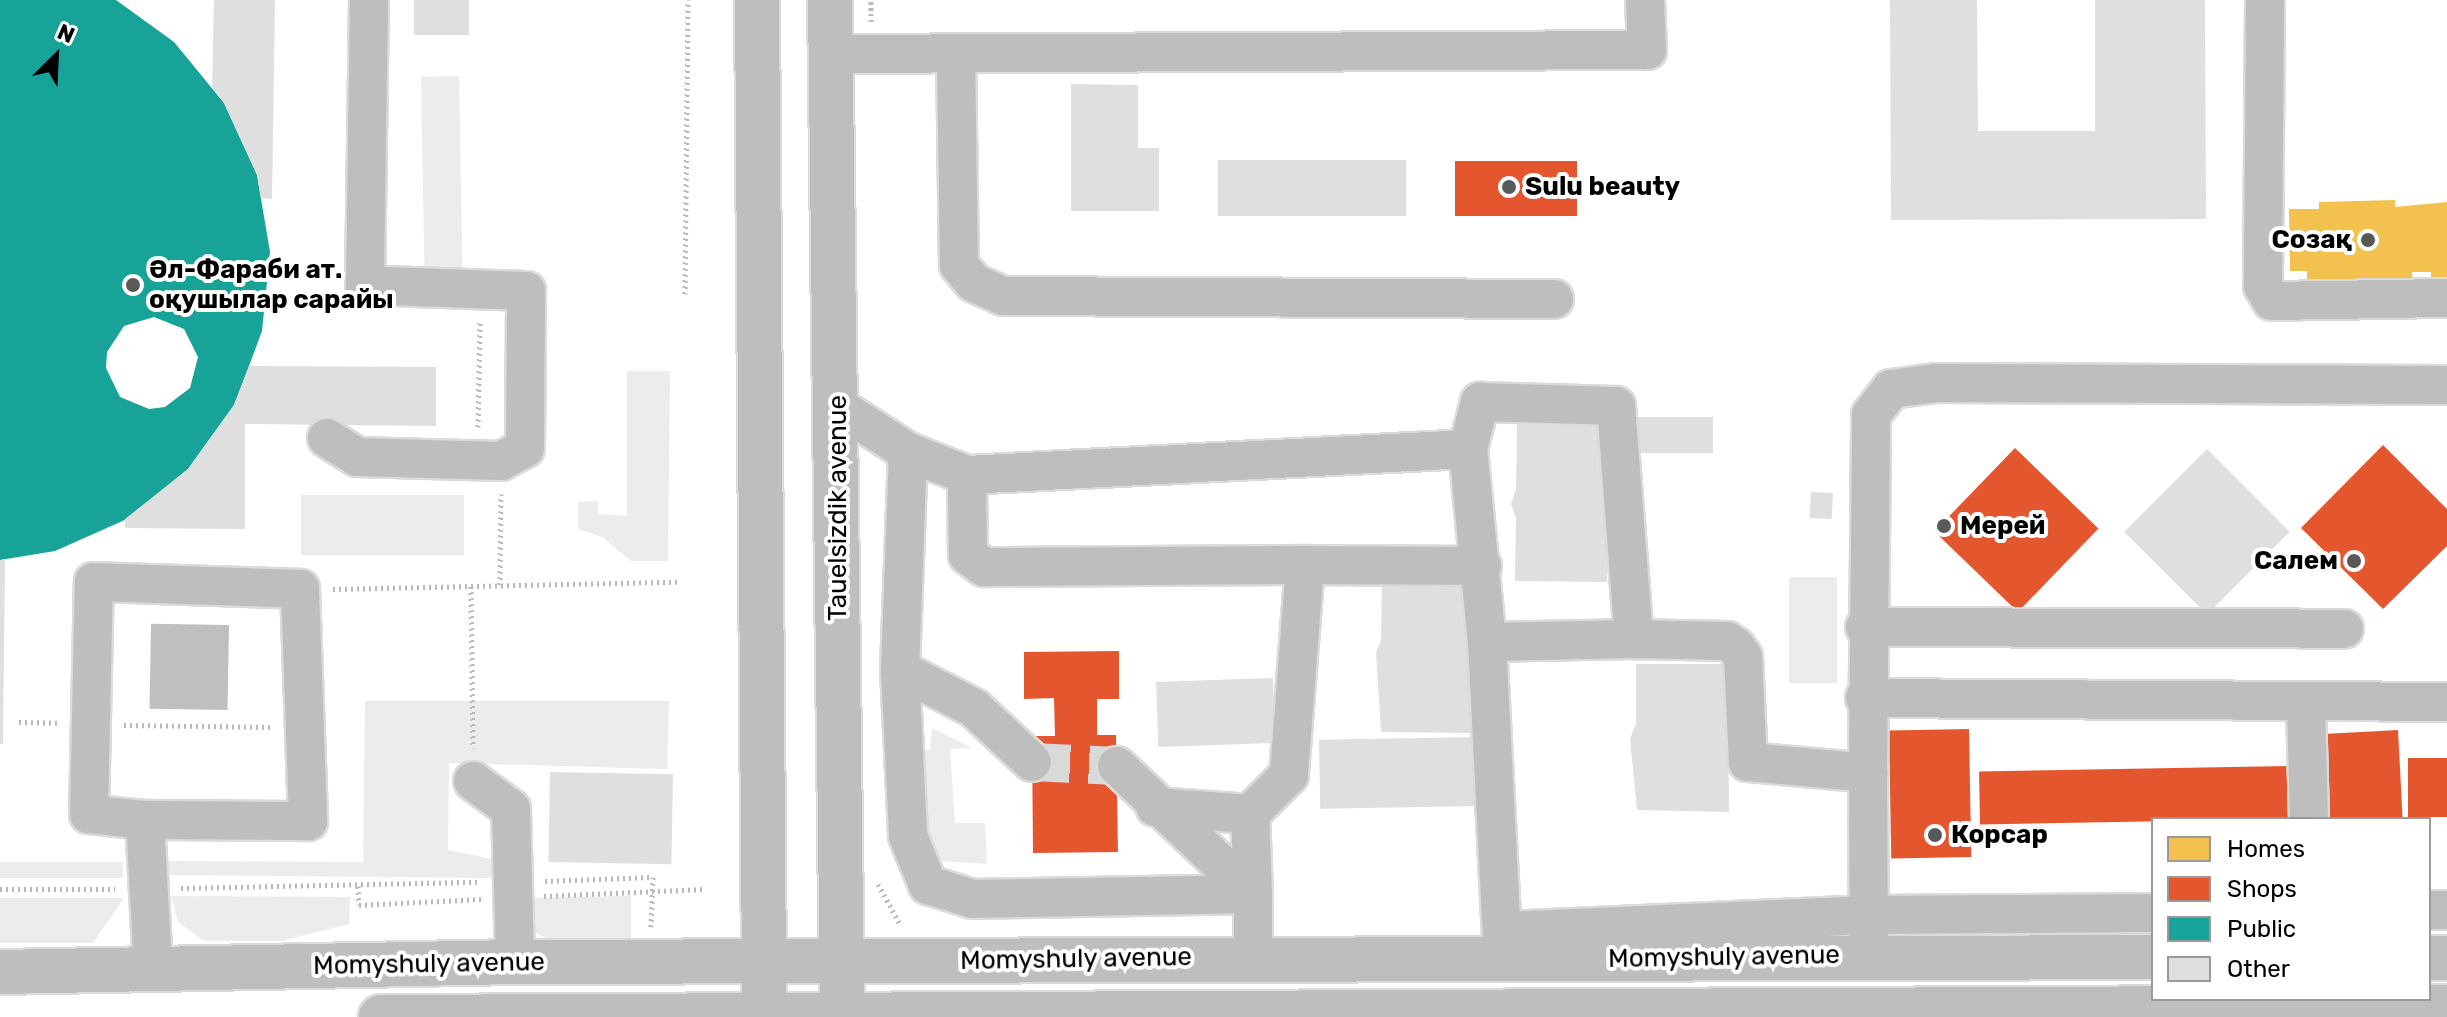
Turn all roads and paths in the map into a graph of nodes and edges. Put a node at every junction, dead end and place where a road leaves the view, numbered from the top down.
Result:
1 (369, 0) edge
2 (688, 0) edge
3 (757, 0) edge
4 (830, 0) edge
5 (1645, 0) edge
6 (2265, 0) edge
7 (956, 53) junction
8 (831, 54) junction
9 (481, 289) junction
10 (685, 294) dead end
11 (2447, 298) edge
12 (1554, 299) dead end
13 (2447, 385) edge
14 (837, 406) junction
15 (327, 438) dead end
16 (1468, 449) junction
17 (908, 452) junction
18 (489, 461) junction
19 (967, 475) junction
20 (1305, 565) junction
21 (1482, 566) junction
22 (677, 582) dead end
23 (500, 585) junction
24 (471, 586) junction
25 (300, 589) junction
26 (1865, 627) junction
27 (2344, 629) dead end
28 (1634, 639) junction
29 (1487, 642) junction
30 (900, 670) junction
31 (1865, 698) junction
32 (2447, 702) edge
33 (2306, 705) junction
34 (19, 722) dead end
35 (91, 724) junction
36 (305, 727) junction
37 (1032, 762) tunnel mouth
38 (1117, 766) tunnel mouth
39 (1868, 773) junction
40 (473, 781) joint
41 (1155, 807) junction
42 (1250, 814) junction
43 (2309, 817) edge
44 (145, 820) junction
45 (512, 882) junction
46 (0, 889) edge
47 (147, 889) junction
48 (1253, 894) junction
49 (2151, 913) edge
50 (650, 935) dead end
51 (1869, 936) junction
52 (1504, 946) junction
53 (1253, 957) junction
54 (2151, 957) edge
55 (841, 960) junction
56 (763, 961) junction
57 (515, 962) junction
58 (153, 970) junction
59 (0, 972) edge
60 (2447, 1007) edge
61 (2245, 1013) edge
62 (1432, 1014) edge
63 (1788, 1014) edge
64 (764, 1015) edge
65 (842, 1016) edge
66 (381, 1017) edge

1 - 9 lane
2 - 10 path
3 - 56 main road
4 - 8 main road, Tauelsizdik avenue
5 - 7 lane
6 - 11 lane
7 - 8 lane
7 - 12 lane
8 - 14 main road, Tauelsizdik avenue
9 - 18 path
9 - 18 lane
13 - 26 lane
14 - 17 lane
14 - 55 main road, Tauelsizdik avenue
15 - 18 lane
16 - 19 lane
16 - 21 lane
16 - 28 lane
17 - 19 lane
17 - 30 lane
18 - 23 path
19 - 20 lane
20 - 21 lane
20 - 42 lane
21 - 29 lane
22 - 23 path
23 - 24 path
24 - 25 path
24 - 40 path
25 - 35 lane
25 - 36 lane
26 - 27 lane
26 - 31 lane
28 - 29 lane
28 - 39 lane
29 - 52 lane
30 - 37 lane
30 - 48 lane
31 - 33 lane
31 - 39 lane
32 - 33 lane
33 - 43 lane
34 - 35 path
35 - 36 path
35 - 44 lane
36 - 44 lane
38 - 41 lane
39 - 51 lane
40 - 45 lane
41 - 42 lane
41 - 48 lane
42 - 48 lane
44 - 47 lane
45 - 47 path
45 - 50 path
45 - 57 lane
46 - 47 path
47 - 58 lane
48 - 53 lane
49 - 51 lane
51 - 52 main road, Momyshuly avenue
51 - 54 main road, Momyshuly avenue
52 - 53 main road, Momyshuly avenue
53 - 55 main road, Momyshuly avenue
55 - 56 main road, Momyshuly avenue
55 - 65 main road, Tauelsizdik avenue
56 - 57 main road, Momyshuly avenue
56 - 64 main road
57 - 58 main road, Momyshuly avenue
58 - 59 main road, Momyshuly avenue
60 - 61 main road, Momyshuly avenue
61 - 63 main road, Momyshuly avenue
62 - 63 main road, Momyshuly avenue
62 - 65 main road, Momyshuly avenue
64 - 65 main road, Momyshuly avenue
64 - 66 main road, Momyshuly avenue

